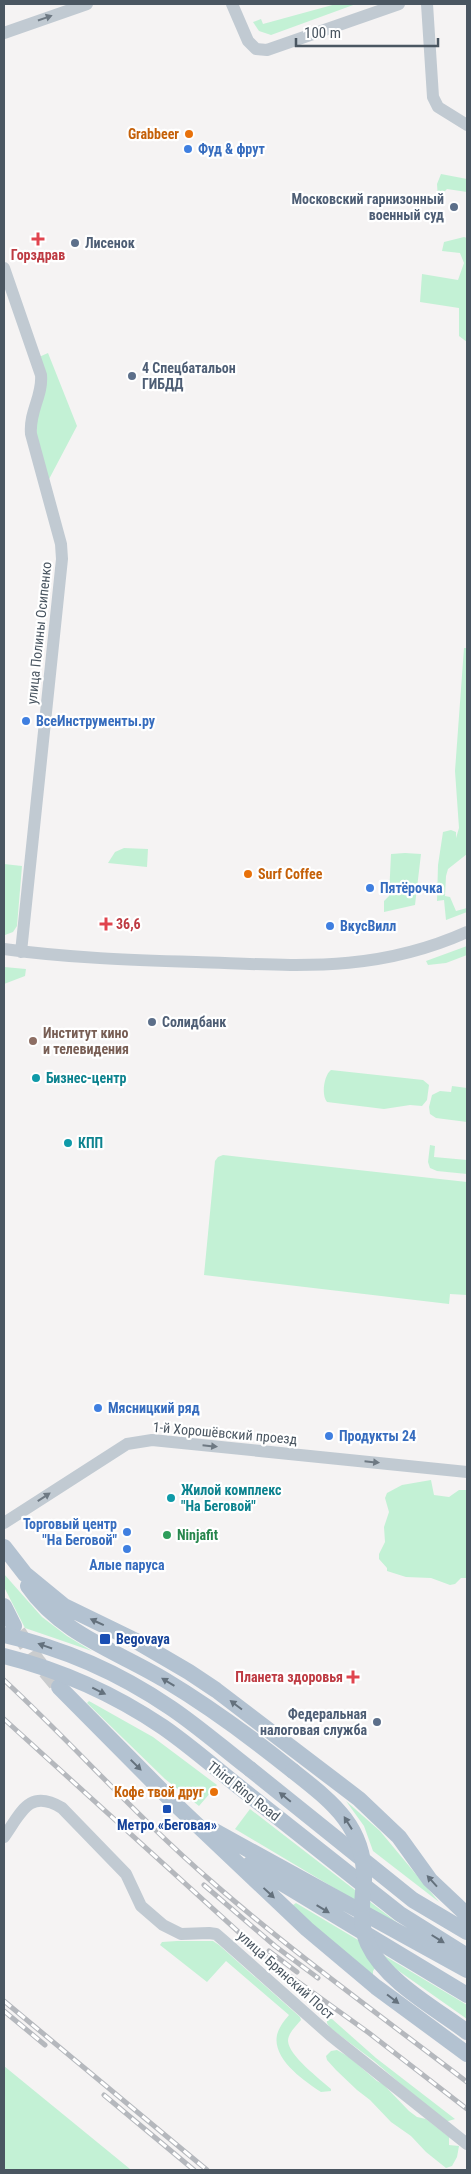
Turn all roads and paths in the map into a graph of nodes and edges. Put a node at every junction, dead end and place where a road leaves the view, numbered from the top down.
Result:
1 (87, 4) edge
2 (232, 4) edge
3 (399, 4) edge
4 (427, 4) edge
5 (4, 33) edge
6 (467, 125) edge
7 (4, 268) edge
8 (467, 932) edge
9 (4, 949) edge
10 (21, 952) junction
11 (467, 1472) edge
12 (4, 1524) edge
13 (4, 1548) edge
14 (4, 1606) edge
15 (9, 1630) edge
16 (4, 1656) edge
17 (59, 1687) tunnel mouth
18 (174, 1803) junction
19 (196, 1823) junction
20 (4, 1837) edge
21 (467, 1915) edge
22 (467, 1932) edge
23 (467, 1956) edge
24 (467, 1970) edge
25 (467, 1995) edge
26 (467, 2032) edge
27 (467, 2054) edge
28 (467, 2144) edge

5 -> 1 street
2 - 3 street
4 - 6 street
7 - 10 street, улица Полины Осипенко
8 - 10 street
9 - 10 street
12 -> 11 street, 1-й Хорошёвский проезд
21 -> 13 main road
26 -> 13 main road, bridge
14 - 15 main road
22 -> 15 main road, Third Ring Road, bridge
16 -> 23 main road, Third Ring Road, bridge
17 -> 18 main road
18 - 19 main road
18 - 24 main road
19 -> 25 main road
19 -> 27 main road
20 - 28 street, улица Брянский Пост

